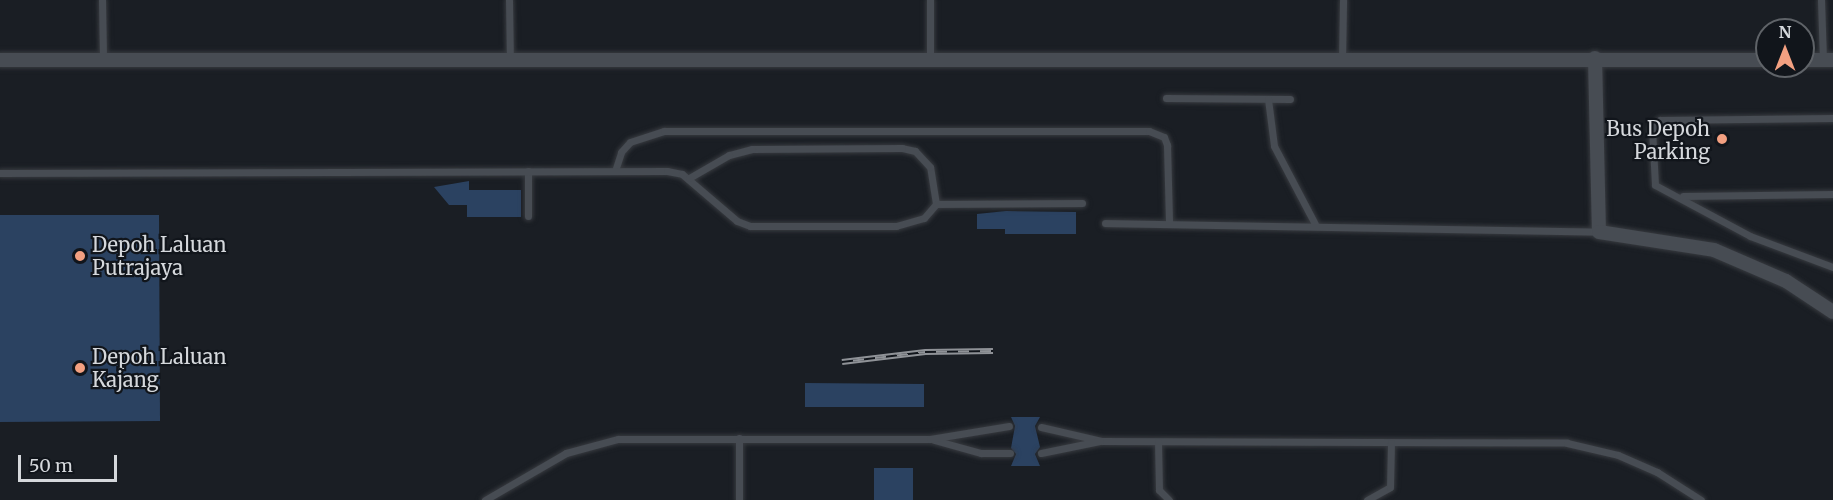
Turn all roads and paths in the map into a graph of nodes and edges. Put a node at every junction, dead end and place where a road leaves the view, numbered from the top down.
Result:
1 (102, 0) edge
2 (509, 0) edge
3 (930, 0) edge
4 (1343, 0) edge
5 (1821, 0) edge
6 (1595, 58) junction
7 (0, 60) edge
8 (103, 60) junction
9 (1342, 60) junction
10 (1755, 60) edge
11 (1828, 60) edge
12 (510, 61) junction
13 (930, 62) junction
14 (1166, 99) dead end
15 (1268, 99) junction
16 (1290, 99) dead end
17 (1833, 118) edge
18 (528, 171) junction
19 (615, 171) junction
20 (0, 173) edge
21 (689, 178) junction
22 (1833, 194) edge
23 (1680, 196) junction
24 (936, 204) junction
25 (1082, 204) dead end
26 (528, 216) dead end
27 (1105, 224) dead end
28 (1169, 224) junction
29 (1315, 224) junction
30 (1599, 232) junction
31 (1833, 267) edge
32 (1833, 312) edge
33 (1009, 426) dead end
34 (1041, 427) dead end
35 (739, 438) junction
36 (930, 439) junction
37 (1102, 441) junction
38 (1158, 442) junction
39 (1391, 443) junction
40 (1010, 453) dead end
41 (1041, 453) dead end
42 (485, 500) edge
43 (739, 500) edge
44 (1170, 500) edge
45 (1367, 500) edge
46 (1701, 500) edge

1 - 8 lane
2 - 12 lane
3 - 13 lane
4 - 9 lane
5 - 11 lane
6 - 9 street
6 - 10 street
6 - 30 street
7 - 8 street
8 - 12 street
9 - 13 street
12 - 13 street
14 - 15 lane
15 - 16 lane
15 - 29 lane
17 - 23 lane
18 - 19 lane
18 - 20 lane
18 - 26 lane
19 - 21 lane
19 - 28 lane
21 - 24 lane
21 - 24 lane
22 - 23 lane
23 - 31 lane
24 - 25 lane
27 - 28 lane
28 - 29 lane
29 - 30 lane
30 - 32 street
33 - 36 lane
34 - 37 lane
35 - 36 lane
35 - 42 lane
35 - 43 lane
36 - 40 lane
37 - 38 lane
37 - 41 lane
38 - 39 lane
38 - 44 lane
39 - 45 lane
39 - 46 lane

